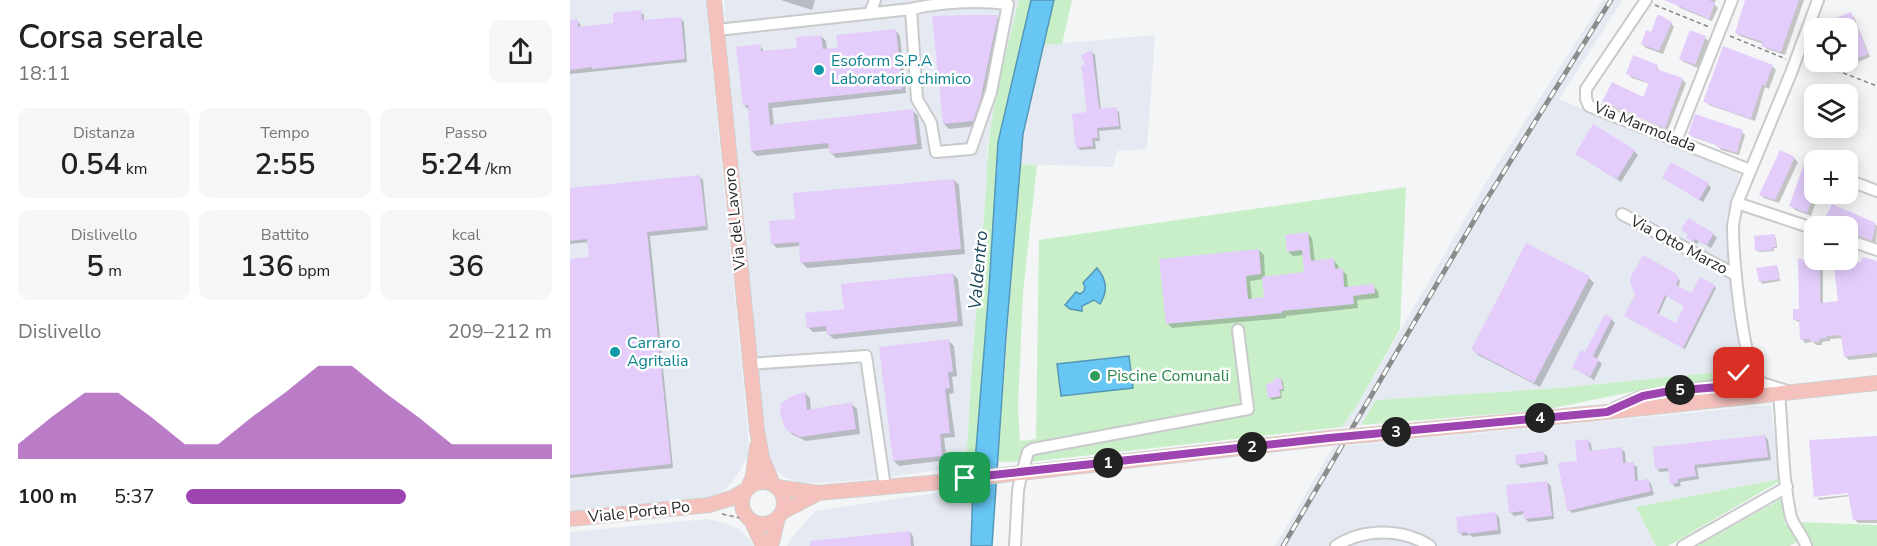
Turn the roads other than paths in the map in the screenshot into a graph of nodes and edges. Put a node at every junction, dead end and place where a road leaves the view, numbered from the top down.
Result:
1 (714, 0) edge
2 (875, 0) edge
3 (896, 0) edge
4 (1646, 0) edge
5 (1732, 0) edge
6 (1818, 0) edge
7 (942, 1) edge
8 (990, 1) edge
9 (911, 9) junction
10 (884, 12) junction
11 (870, 14) junction
12 (717, 30) junction
13 (1676, 141) junction
14 (1750, 170) junction
15 (1858, 184) edge
16 (1877, 191) edge
17 (1737, 203) junction
18 (1622, 214) dead end
19 (1804, 225) edge
20 (1858, 243) edge
21 (1877, 250) edge
22 (1736, 275) junction
23 (1238, 330) dead end
24 (1745, 345) junction
25 (750, 364) junction
26 (1750, 367) junction
27 (1877, 383) edge
28 (1785, 393) junction
29 (1733, 398) junction
30 (1607, 412) junction
31 (758, 438) junction
32 (1022, 473) junction
33 (775, 485) junction
34 (885, 487) junction
35 (1787, 487) junction
36 (747, 489) junction
37 (818, 494) junction
38 (714, 509) junction
39 (780, 514) junction
40 (570, 519) edge
41 (750, 521) junction
42 (763, 546) edge
43 (771, 546) edge
44 (1016, 546) edge
45 (1335, 546) edge
46 (1430, 546) edge
47 (1683, 546) edge
48 (1806, 546) edge

1 - 12 main road, Via del Lavoro
2 - 11 street
3 - 10 street
4 - 13 street, Via Marmolada
5 - 13 street
6 - 14 street
7 - 8 street
7 - 9 street
8 - 9 street
9 - 10 street
10 - 11 street
11 - 12 street
12 - 25 main road, Via del Lavoro
13 - 14 street, Via Marmolada
14 - 17 street
15 - 16 street
17 - 19 street
17 - 22 street
18 - 22 street, Via Otto Marzo
20 - 21 street
22 - 24 street
23 - 32 street
24 - 26 street
24 - 30 street
25 - 31 main road, Via del Lavoro
25 - 34 street
26 - 28 street
26 - 29 street
27 - 28 main road, Viale Porta Po
28 - 29 main road, Viale Porta Po
28 - 35 street
29 - 30 main road, Viale Porta Po
30 - 32 main road, Viale Porta Po, bridge
31 - 33 main road
31 - 36 main road
32 - 34 main road, Viale Porta Po
32 - 44 street
33 - 36 main road, Viale Porta Po
33 - 37 main road, Viale Porta Po
33 - 39 main road
34 - 37 main road, Viale Porta Po
35 - 47 street
35 - 48 street
36 - 38 main road, Viale Porta Po
36 - 41 main road
37 - 39 main road, Viale Porta Po
38 - 40 main road, Viale Porta Po
38 - 41 main road, Viale Porta Po
39 - 41 main road, Viale Porta Po
39 - 43 main road
41 - 42 main road
45 - 46 street

